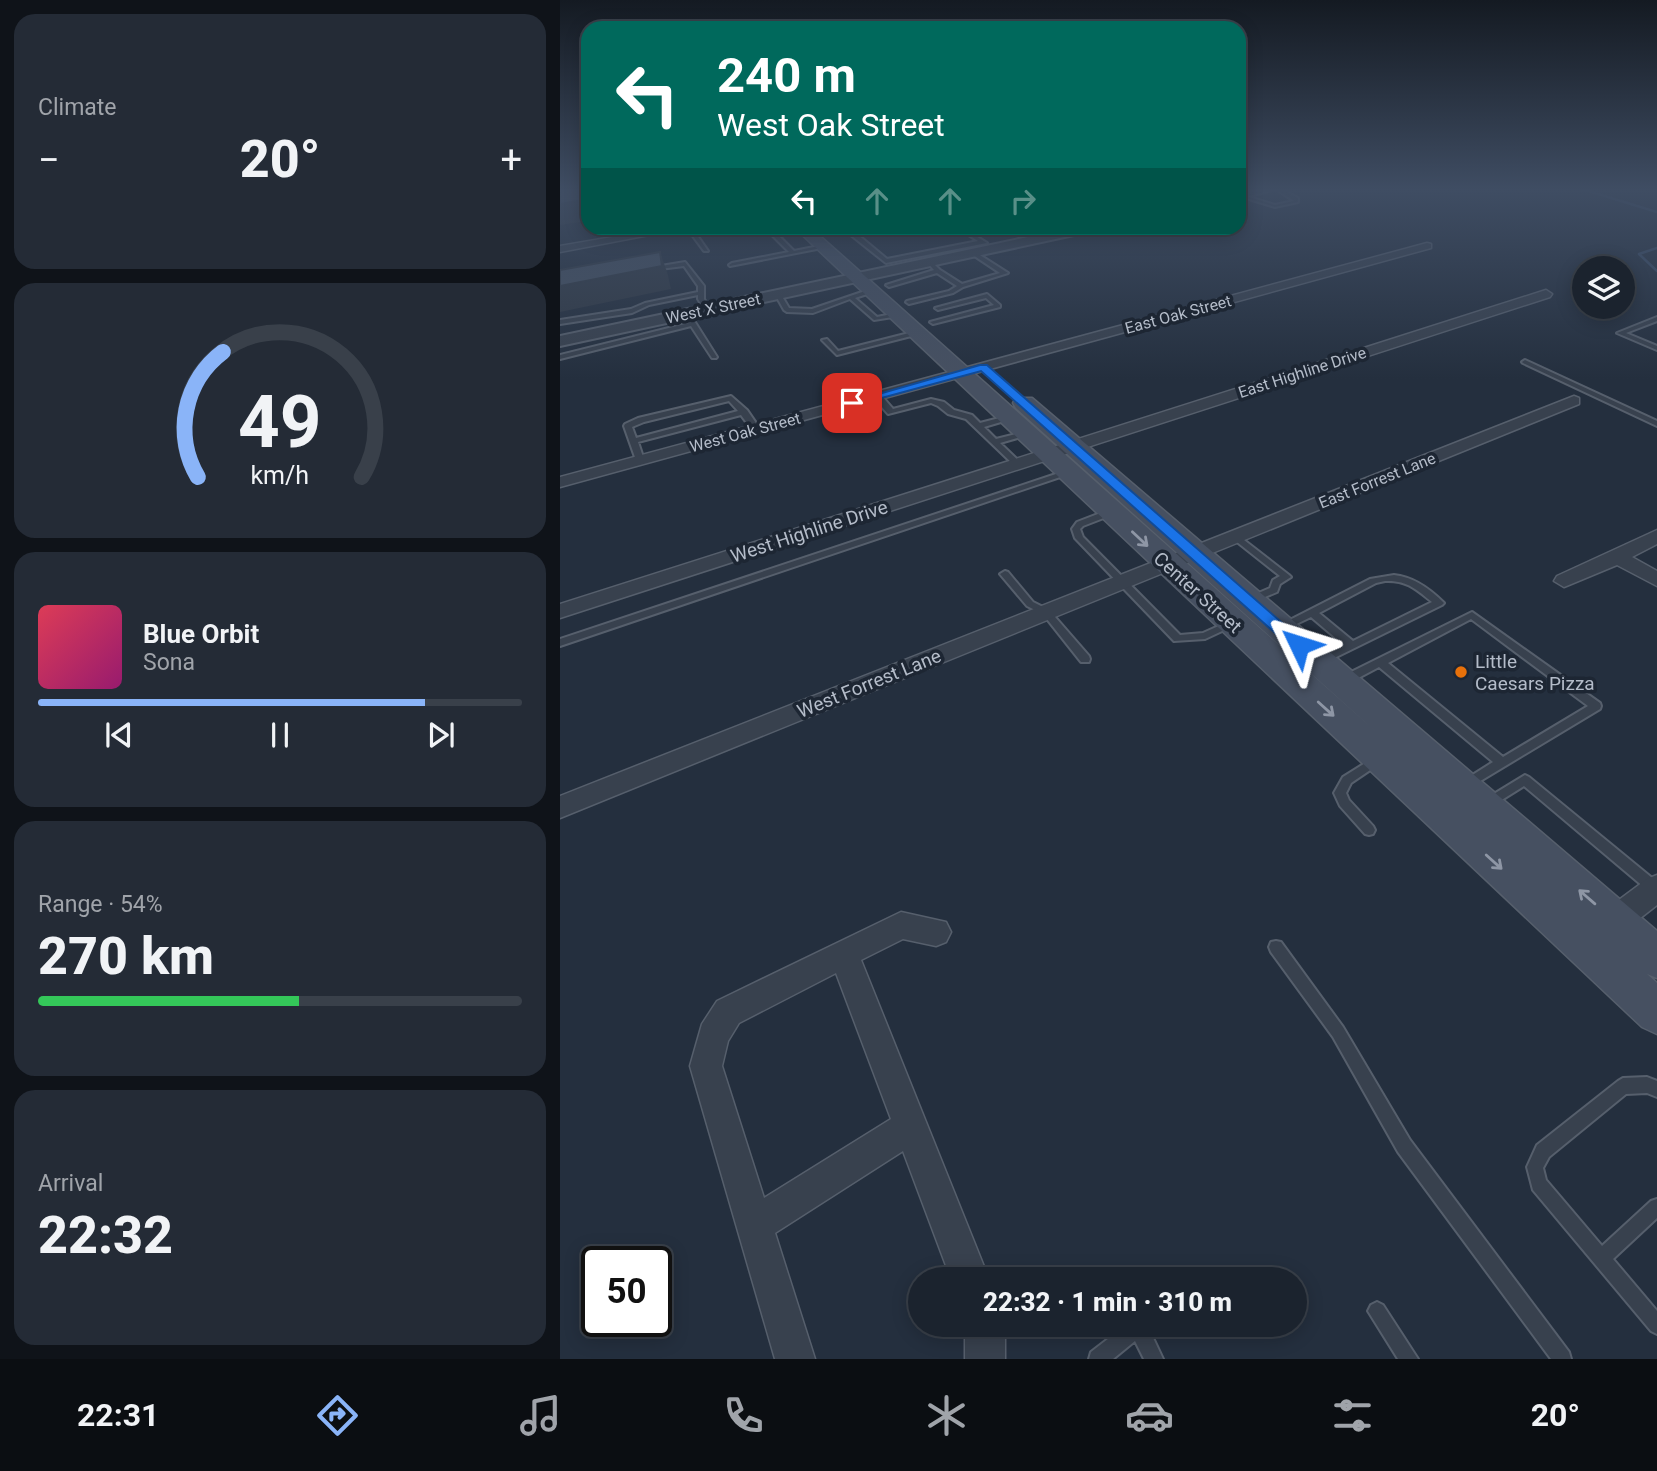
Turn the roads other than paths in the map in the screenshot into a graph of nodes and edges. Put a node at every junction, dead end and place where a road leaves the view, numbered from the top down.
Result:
1 (851, 252) edge
2 (870, 252) edge
3 (945, 252) edge
4 (968, 252) edge
5 (987, 252) edge
6 (1404, 252) edge
7 (793, 253) edge
8 (732, 265) dead end
9 (934, 266) junction
10 (642, 270) edge
11 (961, 286) junction
12 (701, 293) junction
13 (778, 294) junction
14 (1546, 294) dead end
15 (891, 298) junction
16 (708, 309) junction
17 (690, 319) junction
18 (1657, 319) edge
19 (560, 322) edge
20 (825, 340) dead end
21 (560, 341) edge
22 (1657, 348) edge
23 (560, 357) edge
24 (714, 357) dead end
25 (1525, 362) dead end
26 (971, 371) junction
27 (877, 396) junction
28 (1574, 401) dead end
29 (744, 412) junction
30 (1653, 419) edge
31 (1657, 424) edge
32 (979, 426) junction
33 (756, 429) junction
34 (1009, 431) junction
35 (633, 441) junction
36 (1062, 456) junction
37 (640, 460) junction
38 (1017, 463) junction
39 (560, 482) edge
40 (1111, 512) junction
41 (1236, 536) junction
42 (1657, 536) edge
43 (1618, 557) junction
44 (1179, 558) junction
45 (1004, 574) dead end
46 (1564, 580) dead end
47 (1657, 580) edge
48 (1121, 582) junction
49 (560, 611) edge
50 (1046, 612) junction
51 (1240, 612) junction
52 (1314, 614) junction
53 (1280, 629) junction
54 (560, 643) edge
55 (1352, 645) junction
56 (1085, 659) dead end
57 (1318, 662) junction
58 (1380, 662) junction
59 (1341, 682) junction
60 (1409, 742) junction
61 (1380, 758) junction
62 (1502, 763) junction
63 (1473, 797) junction
64 (560, 807) edge
65 (1369, 830) dead end
66 (1656, 888) edge
67 (1614, 920) junction
68 (936, 932) dead end
69 (1584, 944) junction
70 (1276, 947) dead end
71 (844, 954) junction
72 (1657, 958) edge
73 (1657, 1012) edge
74 (1657, 1089) edge
75 (911, 1126) junction
76 (1657, 1207) edge
77 (754, 1225) junction
78 (1601, 1258) junction
79 (965, 1267) edge
80 (1377, 1311) dead end
81 (1657, 1325) edge
82 (985, 1337) edge
83 (795, 1359) edge
84 (985, 1359) edge
85 (1098, 1359) edge
86 (1154, 1359) edge
87 (1409, 1359) edge
88 (1562, 1359) edge

1 - 15 main road, Center Street
2 - 3 lane
4 - 9 street, West X Street
5 - 11 lane
6 - 26 street, East Oak Street
7 - 8 lane
9 - 11 lane
9 - 15 street, West X Street
10 - 12 lane
11 - 15 lane
12 - 16 lane
12 - 19 lane
13 - 15 street, West X Street
13 - 15 lane
13 - 16 street, West X Street
14 - 36 street, East Highline Drive
15 - 15 lane
15 - 20 lane
15 - 26 main road, Center Street
16 - 17 street, West X Street
17 - 21 street, West X Street
17 - 23 lane
17 - 24 lane
18 - 22 lane
25 - 30 lane
26 - 27 street, West Oak Street
26 - 34 main road, Center Street
26 - 36 main road, Center Street
27 - 32 lane
27 - 33 street, West Oak Street
28 - 41 street, East Forrest Lane
29 - 33 lane
29 - 35 lane
29 - 35 lane
30 - 31 lane
32 - 34 lane
32 - 34 lane
33 - 37 street, West Oak Street
34 - 36 main road, Center Street
34 - 38 lane
35 - 37 lane
36 - 38 street, West Highline Drive
36 - 40 main road, Center Street
36 - 44 main road, Center Street
36 - 54 lane
37 - 39 street, West Oak Street
38 - 49 street, West Highline Drive
40 -> 44 main road, Center Street
40 - 48 lane
41 - 44 street, East Forrest Lane
41 - 51 lane
42 - 43 street
43 - 46 street
43 - 47 street
44 - 48 street, West Forrest Lane
44 - 51 main road, Center Street
45 - 50 lane
48 - 50 street, West Forrest Lane
48 - 51 lane
50 - 56 lane
50 - 64 street, West Forrest Lane
51 - 53 main road, Center Street
51 -> 61 main road, Center Street
52 - 53 lane
52 - 55 lane
52 - 55 lane
53 - 57 main road, Center Street
55 - 57 lane
57 - 59 main road, Center Street
58 - 59 lane
58 - 62 lane
58 - 62 lane
59 - 60 main road, Center Street
60 - 61 main road
60 - 63 main road, Center Street
61 - 65 lane
61 -> 69 main road, Center Street
62 - 63 lane
63 - 66 lane
67 -> 63 main road, Center Street
66 - 67 street
67 - 69 street
67 - 72 main road, Center Street
68 - 71 street
69 - 73 main road, Center Street
70 - 88 lane
71 - 75 street
71 - 77 street
74 - 78 lane
75 - 77 street
75 - 79 street
76 - 78 lane
77 - 83 street
78 - 81 lane
80 - 87 lane
82 - 84 street
85 - 86 lane

